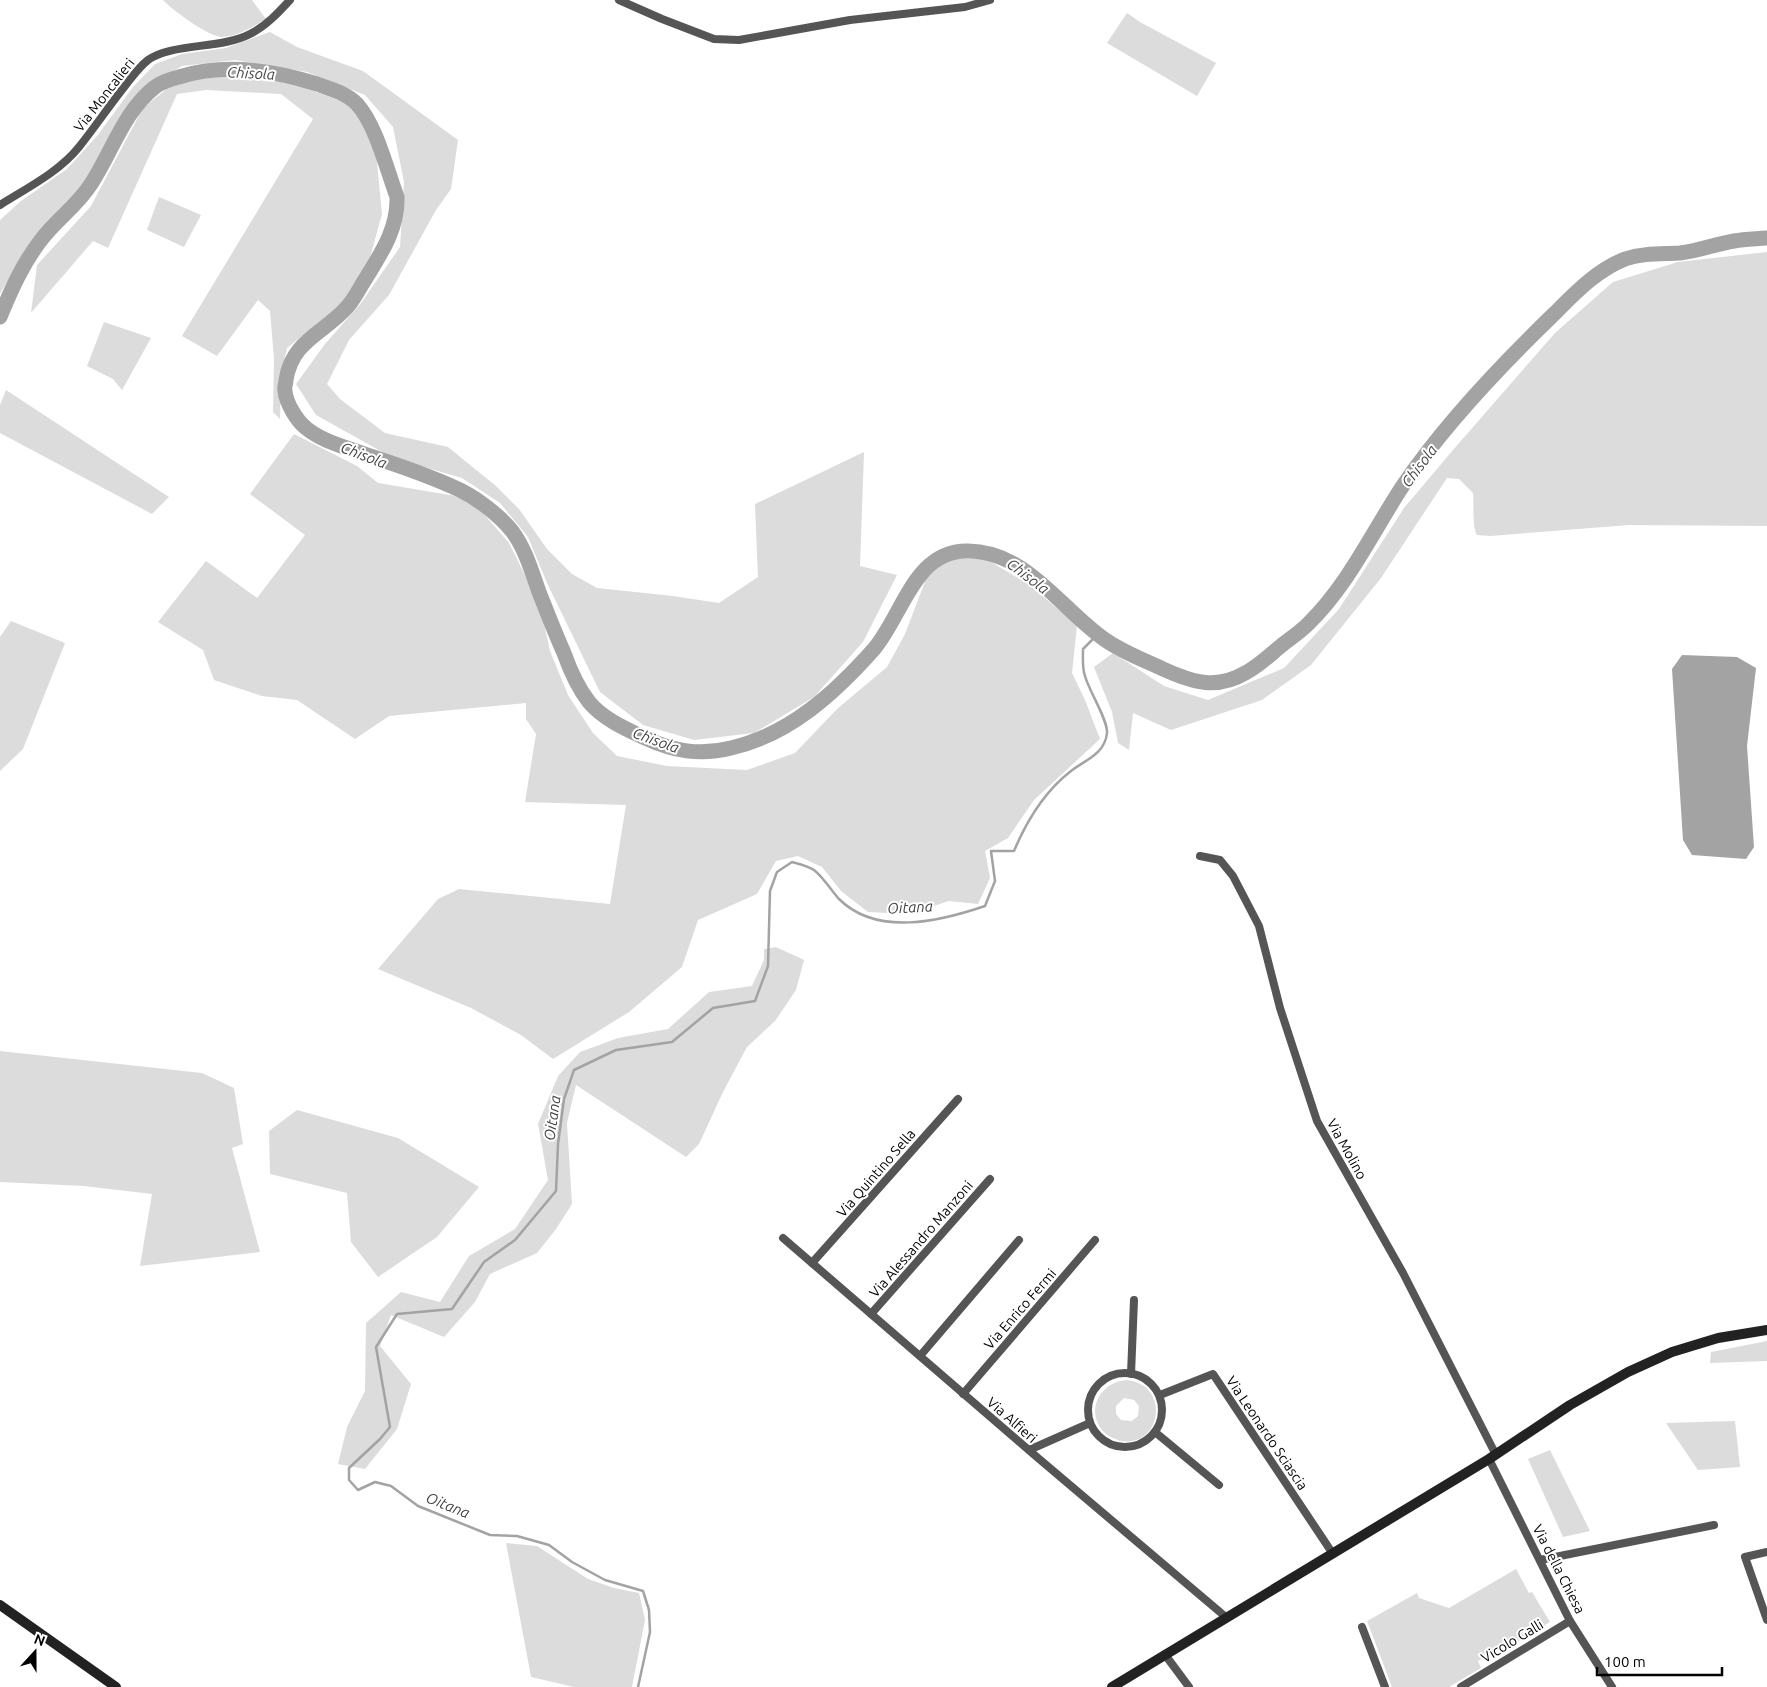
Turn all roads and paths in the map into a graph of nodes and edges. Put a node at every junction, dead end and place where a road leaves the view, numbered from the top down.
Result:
1 (290, 0) edge
2 (619, 0) edge
3 (990, 0) edge
4 (0, 205) edge
5 (1200, 856) dead end
6 (958, 1099) dead end
7 (990, 1179) dead end
8 (783, 1238) dead end
9 (1019, 1240) dead end
10 (1095, 1240) dead end
11 (812, 1263) junction
12 (1134, 1300) dead end
13 (871, 1314) junction
14 (1767, 1330) edge
15 (920, 1356) junction
16 (1131, 1374) junction
17 (963, 1394) junction
18 (1160, 1395) junction
19 (1090, 1424) junction
20 (1155, 1432) junction
21 (1029, 1450) junction
22 (1493, 1457) junction
23 (1219, 1485) dead end
24 (1714, 1524) dead end
25 (1767, 1552) edge
26 (1333, 1554) junction
27 (1540, 1560) junction
28 (0, 1605) edge
29 (1227, 1618) junction
30 (1767, 1620) edge
31 (1570, 1621) junction
32 (1362, 1627) dead end
33 (1166, 1656) junction
34 (1465, 1686) edge
35 (116, 1687) edge
36 (1112, 1687) edge
37 (1188, 1687) edge
38 (1385, 1687) edge
39 (1612, 1687) edge

1 - 4 street, Via Moncalieri
2 - 3 street
5 - 22 street, Via Molino
6 - 11 street, Via Quintino Sella
7 - 13 street, Via Alessandro Manzoni
8 - 11 street, Via Alfieri
9 - 15 street
10 - 17 street, Via Enrico Fermi
11 - 13 street, Via Alfieri
12 - 16 street
13 - 15 street, Via Alfieri
14 - 22 street
15 - 17 street, Via Alfieri
16 - 18 street
16 - 19 street
17 - 21 street, Via Alfieri
18 - 20 street
18 - 26 street, Via Leonardo Sciascia
19 - 20 street
19 - 21 street
20 - 23 street
21 - 29 street, Via Alfieri
22 - 26 street
22 - 27 street, Via della Chiesa
24 - 27 street
25 - 30 street
26 - 29 street
27 - 31 street, Via della Chiesa
28 - 35 street
29 - 33 street
31 - 34 street, Vicolo Galli
31 - 39 street, Via della Chiesa
32 - 38 street
33 - 36 street
33 - 37 street

